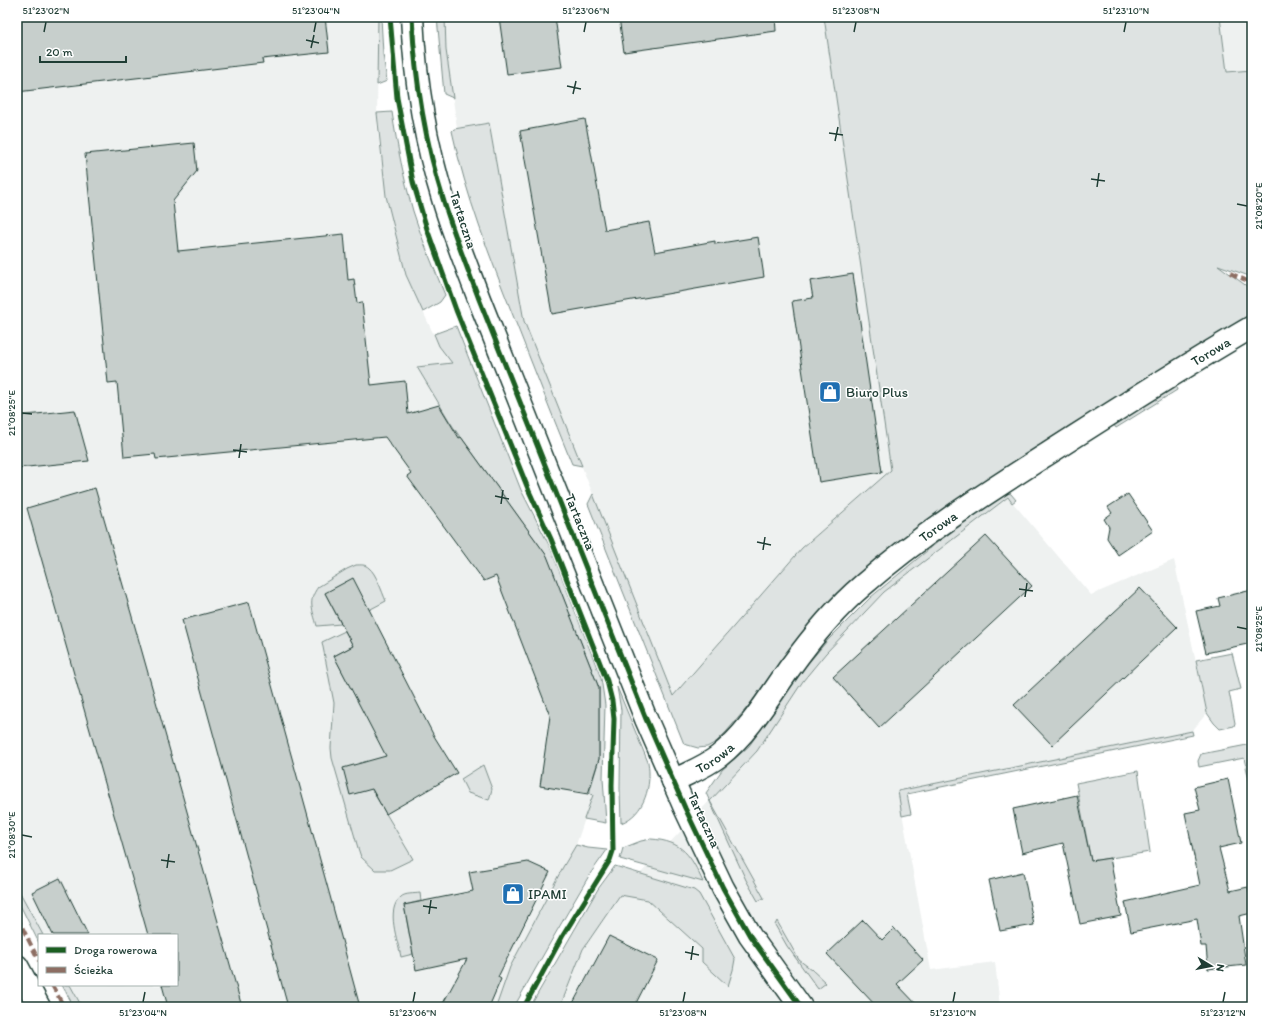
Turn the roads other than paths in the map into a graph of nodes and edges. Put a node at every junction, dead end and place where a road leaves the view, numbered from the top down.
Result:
1 (412, 17) edge
2 (1252, 327) edge
3 (673, 781) junction
4 (17, 966) edge
5 (39, 1007) edge
6 (801, 1007) edge

1 - 3 street, Tartaczna
2 - 3 street, Torowa
3 - 6 street, Tartaczna
4 - 5 street

